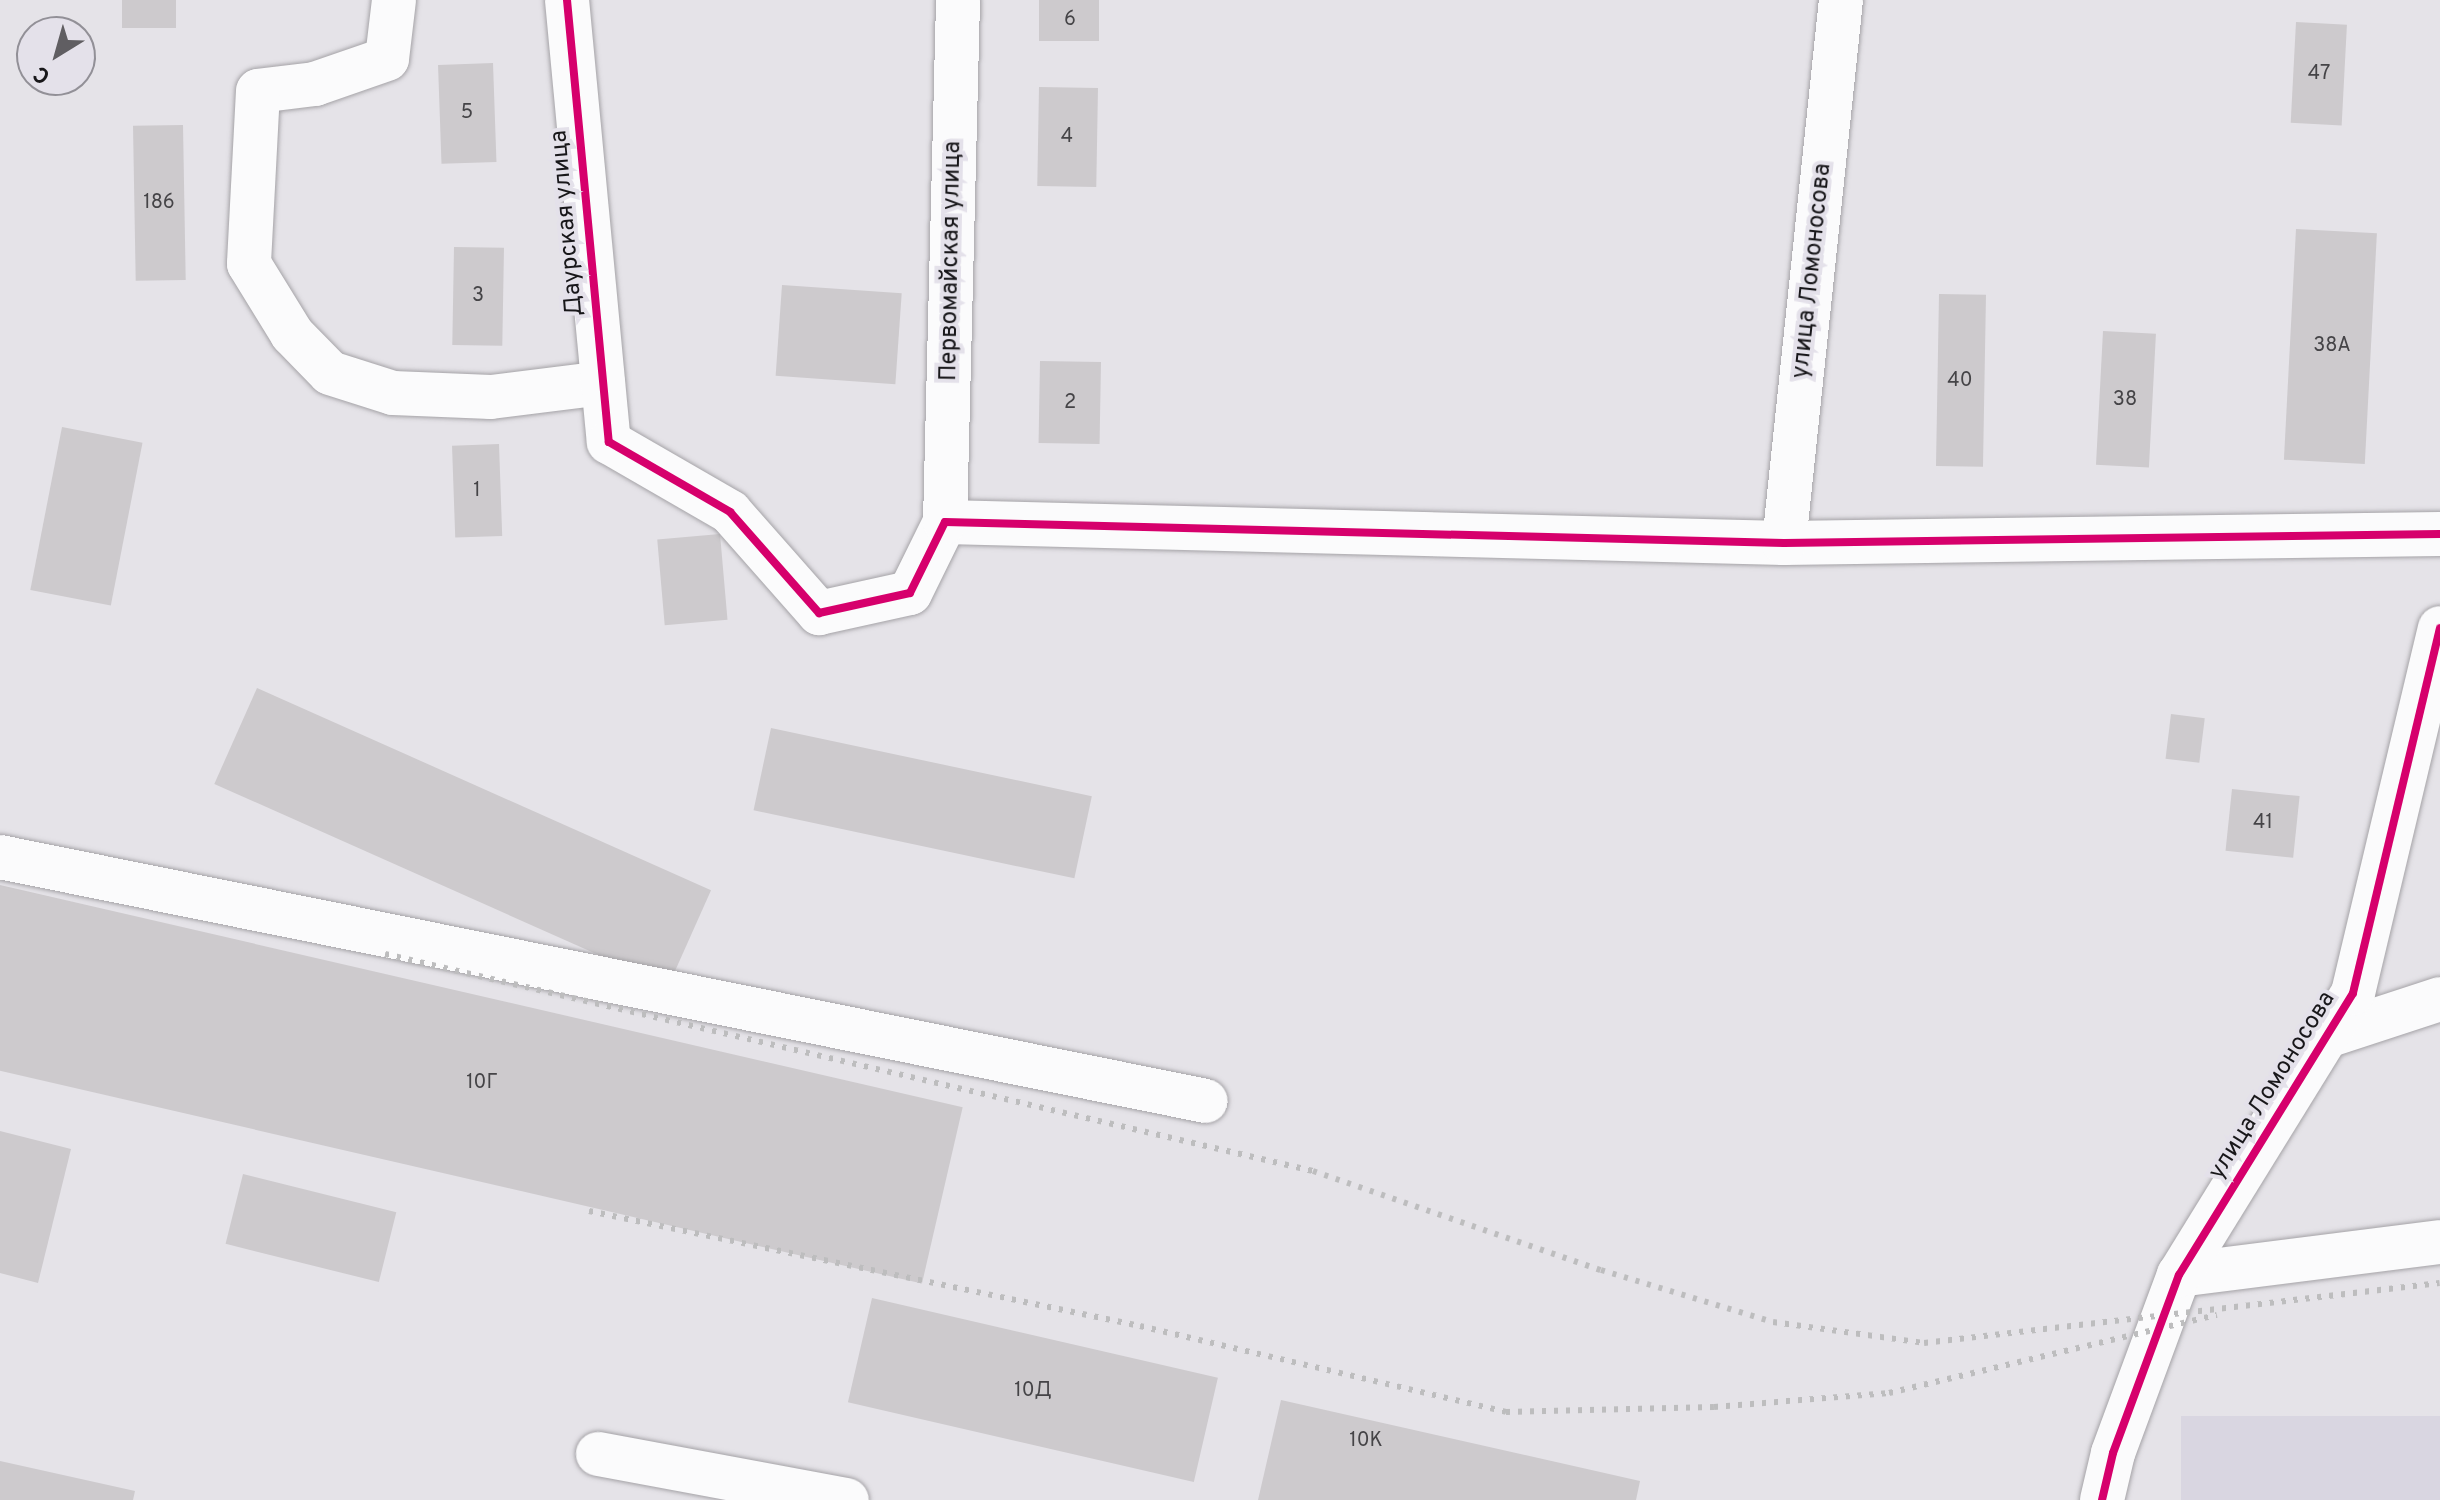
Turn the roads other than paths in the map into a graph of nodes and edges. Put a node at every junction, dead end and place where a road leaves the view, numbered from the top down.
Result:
1 (394, 0) edge
2 (567, 0) edge
3 (958, 0) edge
4 (1841, 0) edge
5 (603, 383) junction
6 (945, 522) junction
7 (2440, 534) edge
8 (1784, 543) junction
9 (2440, 628) edge
10 (0, 857) edge
11 (2440, 999) edge
12 (2327, 1036) junction
13 (1206, 1101) dead end
14 (2440, 1242) edge
15 (2179, 1275) junction
16 (598, 1454) dead end
17 (847, 1500) edge
18 (2102, 1500) edge

1 - 5 street
2 - 5 street, Даурская улица
3 - 6 street, Первомайская улица
4 - 8 street, улица Ломоносова
5 - 6 street, Даурская улица
6 - 8 street
7 - 8 street
9 - 12 street, улица Ломоносова
10 - 13 street
11 - 12 street
12 - 15 street, улица Ломоносова
14 - 15 street
15 - 18 street, улица Ломоносова
16 - 17 street

